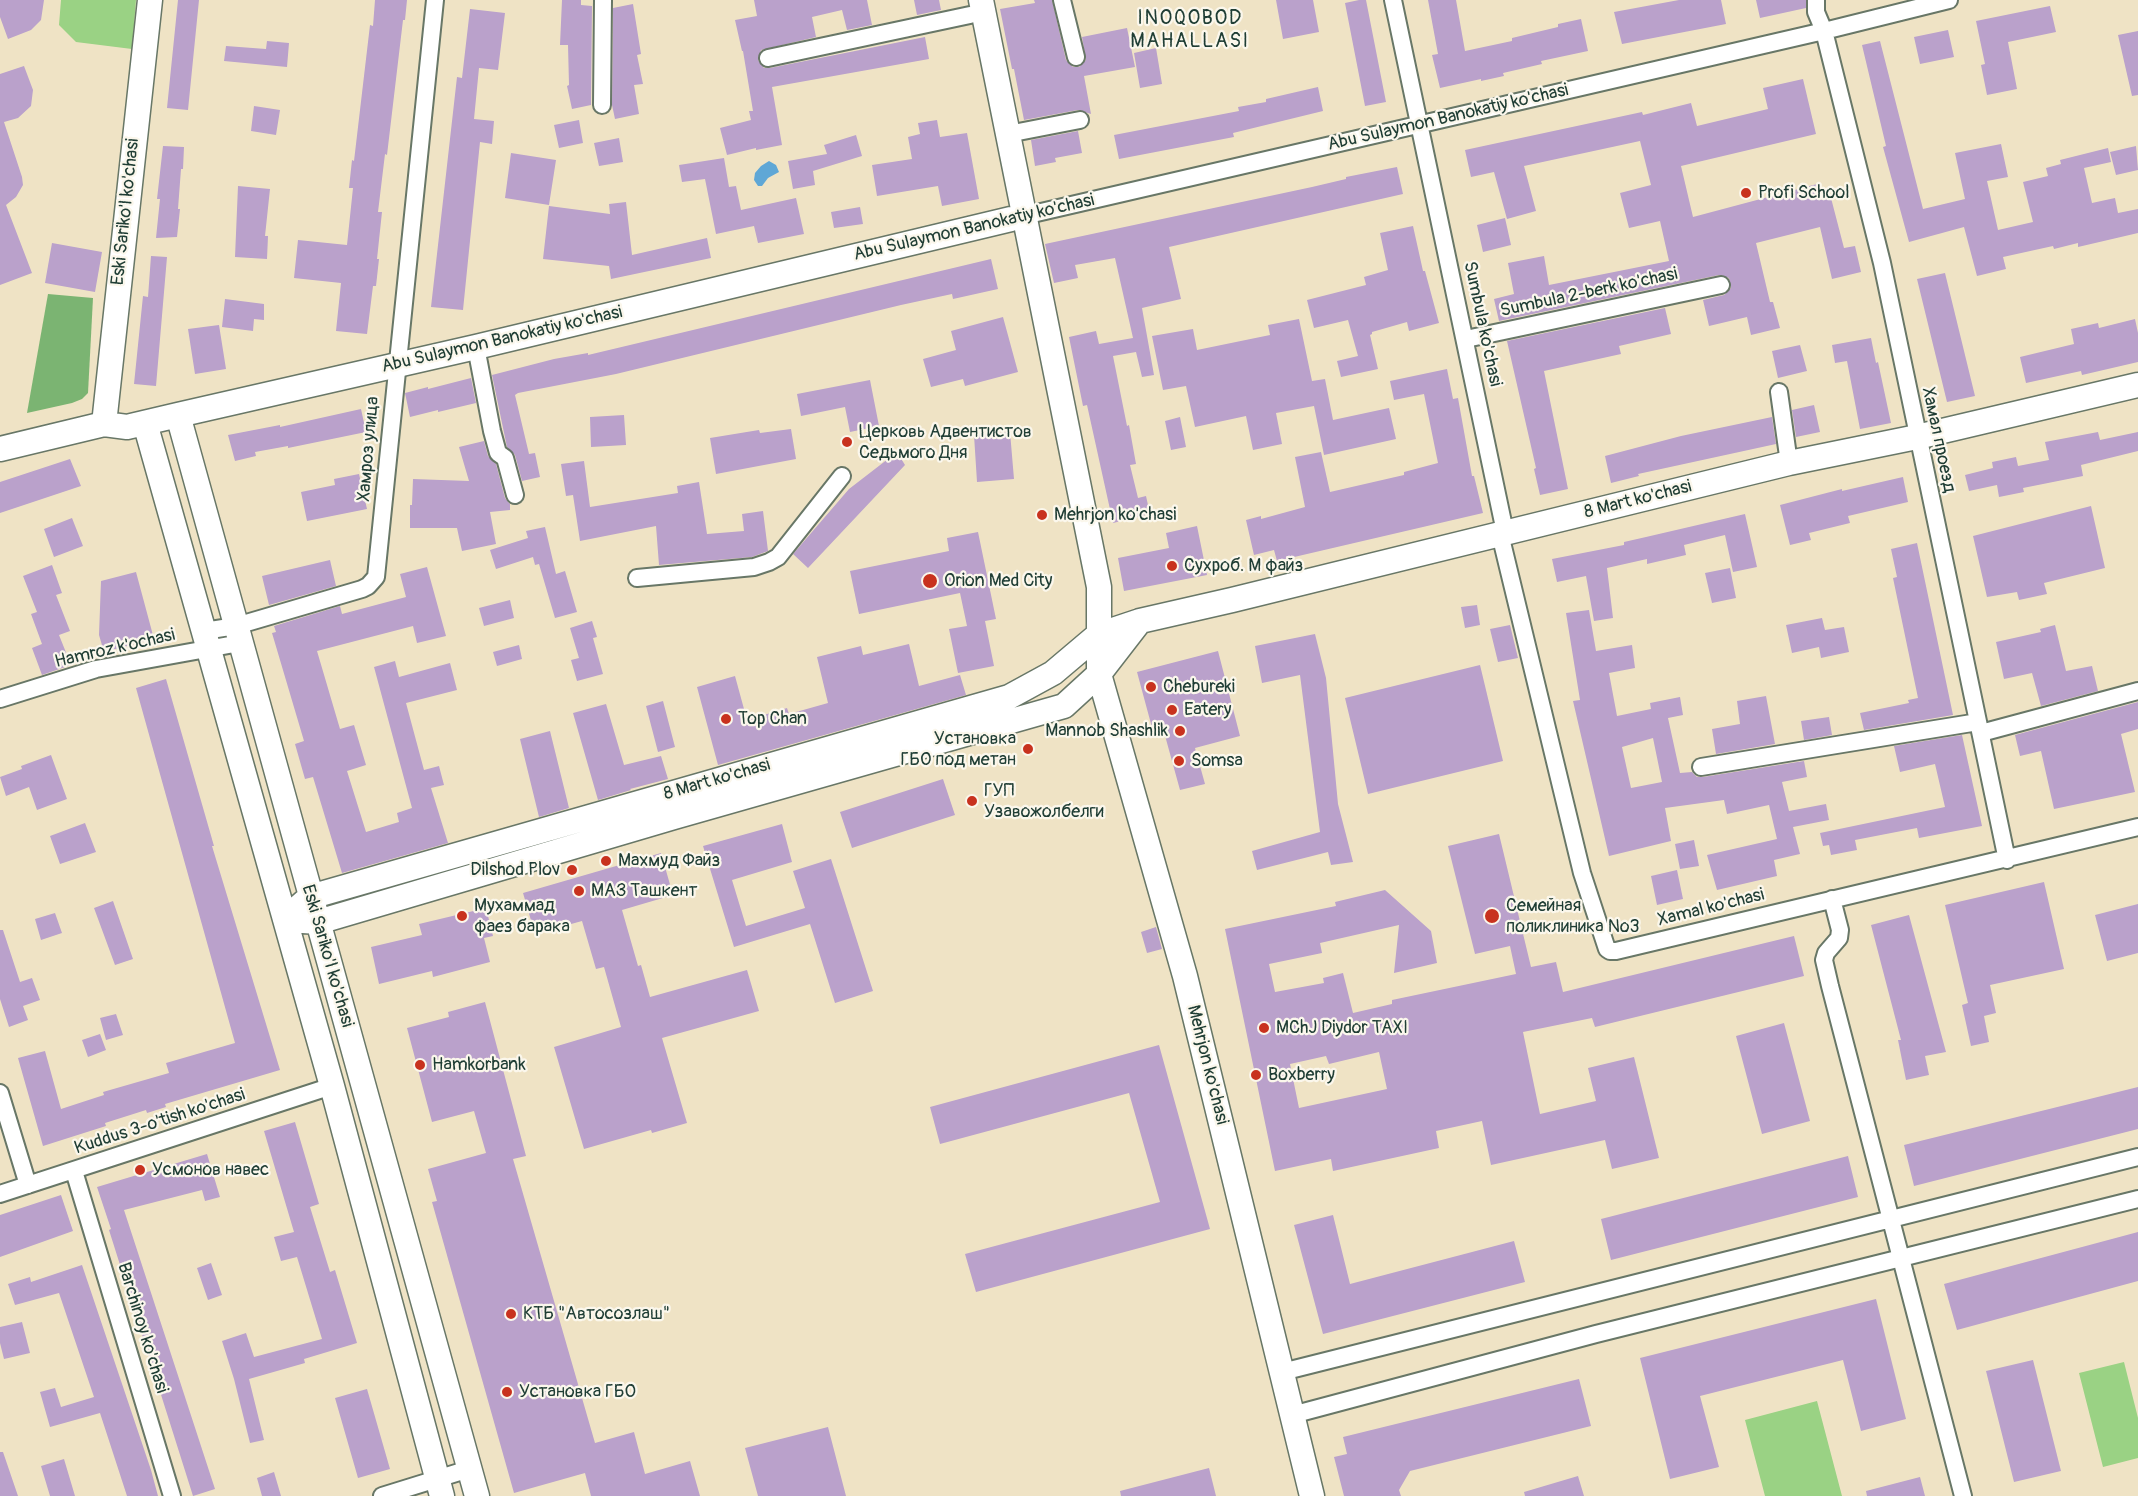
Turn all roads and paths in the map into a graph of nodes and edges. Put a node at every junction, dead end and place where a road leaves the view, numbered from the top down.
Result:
1 (150, 0) edge
2 (435, 0) edge
3 (603, 0) edge
4 (1062, 0) edge
5 (1393, 0) edge
6 (1816, 0) edge
7 (1948, 0) edge
8 (979, 4) edge
9 (1824, 31) junction
10 (768, 57) dead end
11 (1076, 57) dead end
12 (602, 105) dead end
13 (1080, 120) dead end
14 (1418, 124) junction
15 (1008, 134) junction
16 (1018, 217) junction
17 (1721, 285) dead end
18 (1466, 339) junction
19 (476, 347) junction
20 (396, 365) junction
21 (2138, 385) edge
22 (1779, 392) dead end
23 (178, 415) junction
24 (145, 423) junction
25 (104, 424) junction
26 (1917, 437) junction
27 (0, 449) edge
28 (1789, 463) junction
29 (842, 476) dead end
30 (514, 495) dead end
31 (1503, 533) junction
32 (637, 578) dead end
33 (1099, 586) junction
34 (1140, 621) junction
35 (238, 634) junction
36 (1098, 635) junction
37 (207, 640) junction
38 (1099, 674) junction
39 (2138, 691) edge
40 (0, 699) edge
41 (1064, 706) junction
42 (1113, 727) junction
43 (1979, 728) junction
44 (1701, 767) dead end
45 (2138, 827) edge
46 (2007, 860) junction
47 (310, 897) junction
48 (1832, 899) junction
49 (285, 919) junction
50 (318, 922) junction
51 (332, 1086) junction
52 (0, 1094) edge
53 (2138, 1157) edge
54 (74, 1171) junction
55 (28, 1185) junction
56 (0, 1194) edge
57 (2138, 1199) edge
58 (1890, 1219) junction
59 (1900, 1258) junction
60 (1282, 1372) junction
61 (1292, 1414) junction
62 (469, 1469) junction
63 (440, 1487) edge
64 (172, 1496) edge
65 (382, 1496) edge
66 (477, 1496) edge
67 (1312, 1496) edge
68 (1963, 1496) edge

1 - 25 street, Eski Sariko'l ko'chasi
2 - 20 street, Хамроз улица
3 - 12 street
4 - 11 street
5 - 14 street, Sumbula ko'chasi
6 - 9 street, Хамал проезд
7 - 9 street, Abu Sulaymon Banokatiy ko'chasi
8 - 10 street
8 - 15 street, Mehrjon ko'chasi
8 - 16 street, Mehrjon ko'chasi
9 - 14 street, Abu Sulaymon Banokatiy ko'chasi
9 - 26 street, Хамал проезд
13 - 15 street
14 - 16 street, Abu Sulaymon Banokatiy ko'chasi
14 - 18 street, Sumbula ko'chasi
15 - 16 street, Mehrjon ko'chasi
16 - 19 street, Abu Sulaymon Banokatiy ko'chasi
16 - 33 street, Mehrjon ko'chasi
16 - 36 street, Mehrjon ko'chasi
17 - 18 street, Sumbula 2-berk ko'chasi
18 - 31 street, Sumbula ko'chasi
19 - 20 street, Abu Sulaymon Banokatiy ko'chasi
19 - 30 street
20 - 23 street, Abu Sulaymon Banokatiy ko'chasi
20 - 35 street, Хамроз улица
21 - 26 street, 8 Mart ko'chasi
22 - 28 street
23 - 24 street, Abu Sulaymon Banokatiy ko'chasi
23 - 35 street, Eski Sariko'l ko'chasi
24 - 25 street, Abu Sulaymon Banokatiy ko'chasi
24 - 37 street, Eski Sariko'l ko'chasi
25 - 27 street, Abu Sulaymon Banokatiy ko'chasi
26 - 28 street, 8 Mart ko'chasi
26 - 43 street, Хамал проезд
28 - 31 street, 8 Mart ko'chasi
29 - 32 street
31 - 34 street, 8 Mart ko'chasi
31 - 48 street, Xamal ko'chasi
33 - 34 street
33 - 36 street, Mehrjon ko'chasi
34 - 36 street, 8 Mart ko'chasi
34 - 38 street, 8 Mart ko'chasi
35 - 37 street, Hamroz k'ochasi
35 - 47 street, Eski Sariko'l ko'chasi
36 - 38 street, Mehrjon ko'chasi
36 - 47 street, 8 Mart ko'chasi
37 - 40 street, Hamroz k'ochasi
37 - 49 street, Eski Sariko'l ko'chasi
38 - 41 street, 8 Mart ko'chasi
38 - 42 street, Mehrjon ko'chasi
39 - 43 street
41 - 42 street
41 - 50 street, 8 Mart ko'chasi
42 - 60 street, Mehrjon ko'chasi
43 - 44 street
43 - 46 street, Хамал проезд
45 - 46 street, Xamal ko'chasi
46 - 48 street, Xamal ko'chasi
47 - 49 street, 8 Mart ko'chasi
47 - 50 street, Eski Sariko'l ko'chasi
48 - 58 street
49 - 50 street
49 - 51 street, Eski Sariko'l ko'chasi
50 - 62 street, Eski Sariko'l ko'chasi
51 - 54 street, Kuddus 3-o'tish ko'chasi
51 - 63 street, Eski Sariko'l ko'chasi
52 - 55 street
53 - 58 street
54 - 55 street, Kuddus 3-o'tish ko'chasi
54 - 64 street, Barchinoy ko'chasi
55 - 56 street, Kuddus 3-o'tish ko'chasi
57 - 59 street
58 - 59 street
58 - 60 street
59 - 61 street
59 - 68 street
60 - 61 street, Mehrjon ko'chasi
61 - 67 street, Mehrjon ko'chasi
62 - 63 street
62 - 66 street, Eski Sariko'l ko'chasi
63 - 65 street

